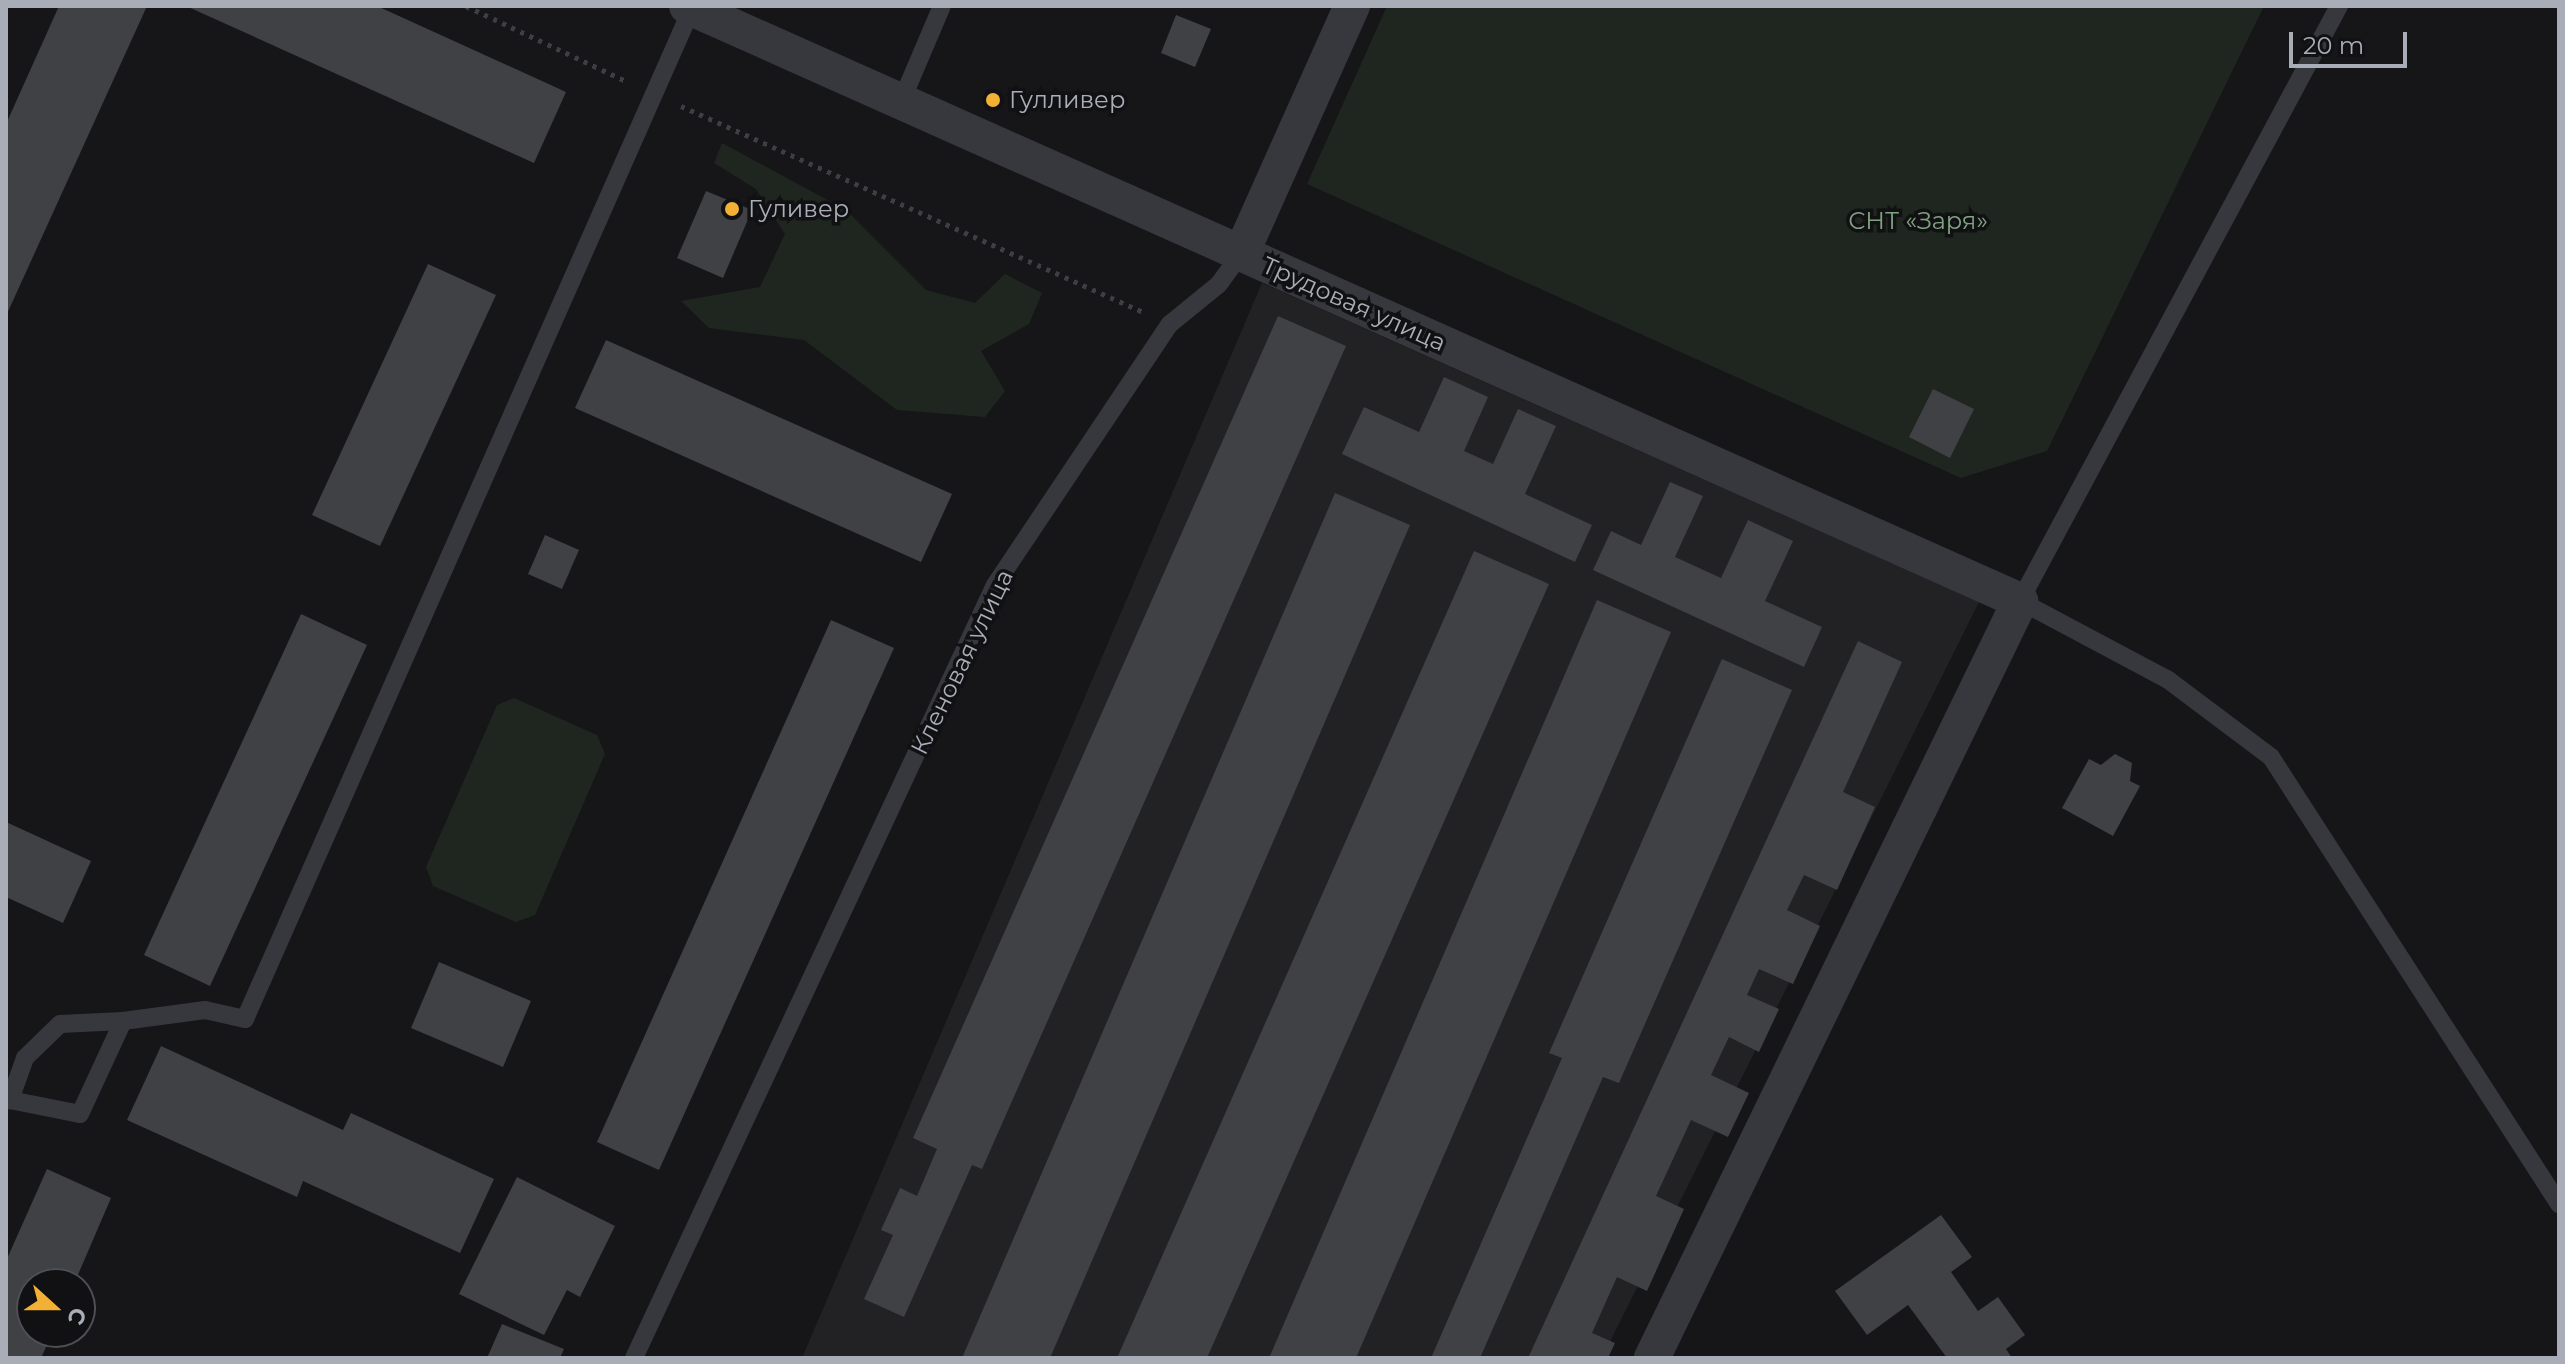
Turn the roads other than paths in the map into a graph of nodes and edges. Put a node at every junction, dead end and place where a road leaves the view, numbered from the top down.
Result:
1 (942, 6) edge
2 (1352, 6) edge
3 (2339, 6) edge
4 (689, 7) edge
5 (901, 102) junction
6 (1241, 254) junction
7 (2020, 601) junction
8 (123, 1021) junction
9 (8, 1105) edge
10 (2559, 1204) edge
11 (634, 1358) edge
12 (1652, 1358) edge

1 - 5 lane
2 - 6 street, Кленовая улица
3 - 7 lane
4 - 5 street, Трудовая улица
4 - 8 lane
5 - 6 street, Трудовая улица
6 - 7 street, Трудовая улица
6 - 11 lane, Кленовая улица
7 - 10 lane
7 - 12 street
8 - 9 lane
8 - 9 lane

